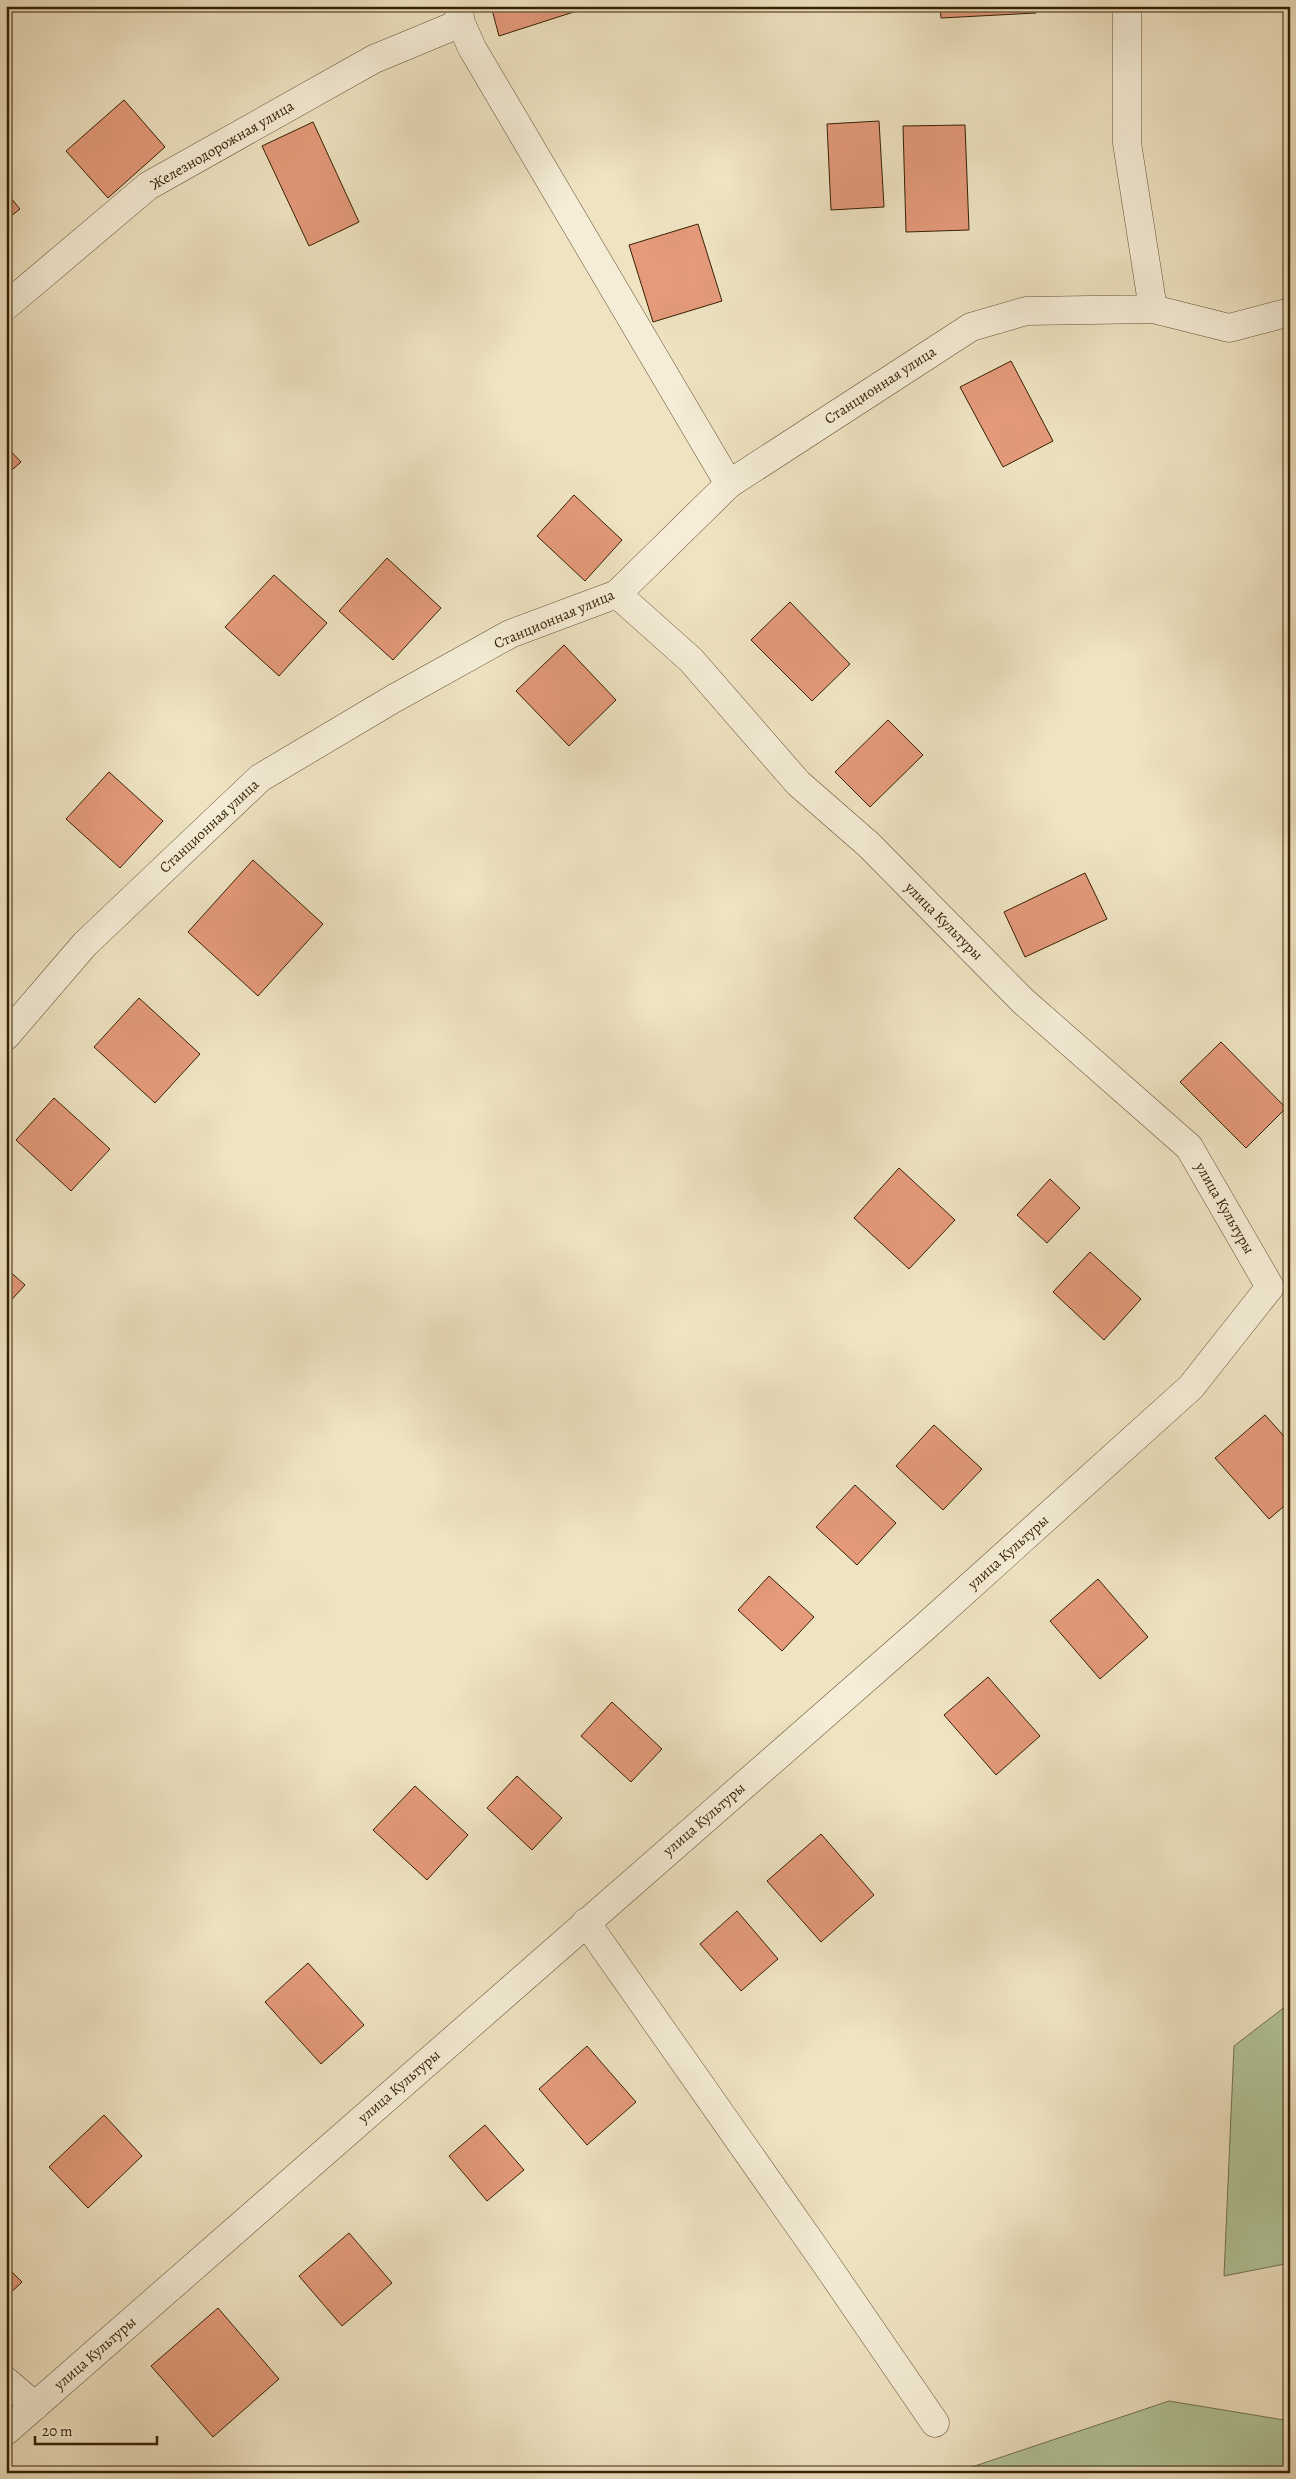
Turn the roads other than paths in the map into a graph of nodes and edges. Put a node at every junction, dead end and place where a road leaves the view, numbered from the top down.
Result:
1 (1127, 6) edge
2 (460, 15) edge
3 (6, 306) edge
4 (1153, 309) junction
5 (1290, 312) edge
6 (729, 484) junction
7 (617, 594) junction
8 (6, 1036) edge
9 (1280, 1290) edge
10 (586, 1922) junction
11 (6, 2381) edge
12 (35, 2406) junction
13 (935, 2423) dead end
14 (6, 2432) edge

1 - 4 street
2 - 3 street, Железнодорожная улица
2 - 6 street
4 - 5 street, Станционная улица
4 - 6 street, Станционная улица
6 - 7 street, Станционная улица
7 - 8 street, Станционная улица
7 - 9 street, улица Культуры
9 - 10 street, улица Культуры
10 - 12 street, улица Культуры
10 - 13 street
11 - 12 street
12 - 14 street, улица Культуры

